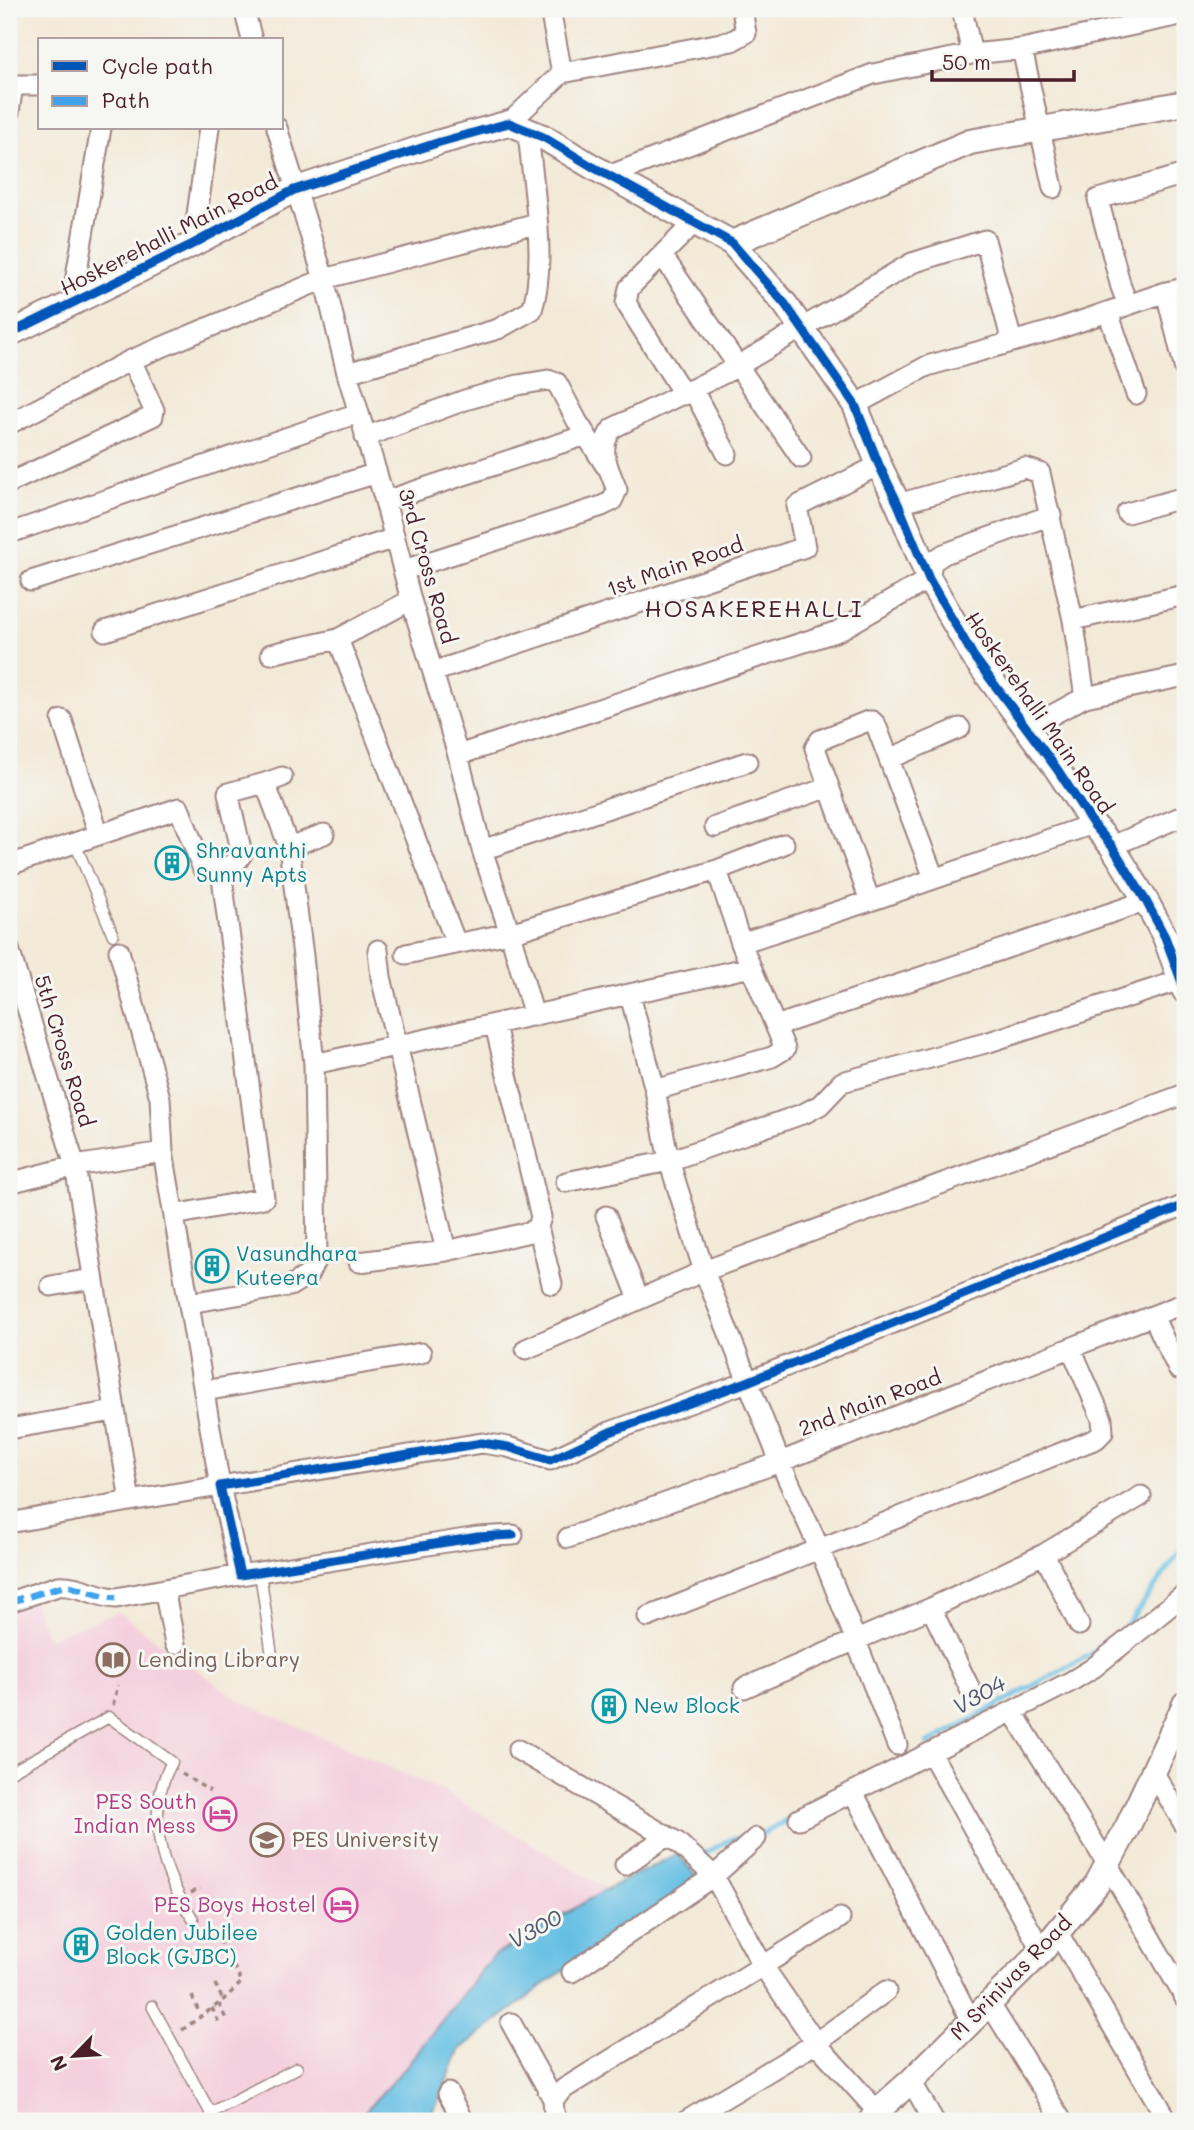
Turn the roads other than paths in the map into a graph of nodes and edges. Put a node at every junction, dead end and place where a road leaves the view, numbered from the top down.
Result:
1 (244, 9) edge
2 (550, 9) edge
3 (744, 9) edge
4 (962, 9) edge
5 (1185, 14) edge
6 (251, 38) edge
7 (1022, 49) junction
8 (972, 54) junction
9 (562, 73) junction
10 (11, 85) edge
11 (38, 85) edge
12 (1185, 103) edge
13 (9, 112) edge
14 (518, 127) junction
15 (1041, 129) junction
16 (101, 130) edge
17 (209, 130) edge
18 (278, 130) edge
19 (1185, 174) edge
20 (608, 176) junction
21 (1053, 188) dead end
22 (294, 190) junction
23 (695, 222) junction
24 (537, 223) junction
25 (732, 243) junction
26 (193, 244) junction
27 (662, 255) junction
28 (324, 279) junction
29 (1176, 290) edge
30 (1128, 305) junction
31 (71, 306) junction
32 (1108, 312) junction
33 (802, 328) junction
34 (9, 334) edge
35 (1012, 342) junction
36 (131, 360) junction
37 (737, 367) junction
38 (1185, 370) edge
39 (347, 373) junction
40 (689, 392) junction
41 (1136, 394) dead end
42 (855, 405) junction
43 (358, 413) junction
44 (9, 424) edge
45 (586, 435) junction
46 (365, 437) junction
47 (727, 454) dead end
48 (801, 458) dead end
49 (879, 465) junction
50 (606, 466) junction
51 (377, 473) junction
52 (9, 483) edge
53 (1185, 497) edge
54 (385, 501) junction
55 (898, 504) junction
56 (1127, 513) dead end
57 (1051, 515) junction
58 (13, 532) dead end
59 (395, 538) junction
60 (404, 570) junction
61 (929, 579) junction
62 (31, 581) dead end
63 (1185, 595) edge
64 (411, 600) junction
65 (1073, 620) junction
66 (105, 631) dead end
67 (338, 639) junction
68 (271, 654) dead end
69 (433, 672) junction
70 (1185, 676) edge
71 (1085, 697) junction
72 (62, 720) dead end
73 (960, 728) dead end
74 (1028, 728) junction
75 (458, 755) junction
76 (890, 759) junction
77 (747, 762) dead end
78 (828, 787) junction
79 (1185, 815) edge
80 (1093, 824) junction
81 (715, 827) dead end
82 (324, 834) dead end
83 (99, 835) junction
84 (75, 843) junction
85 (784, 844) dead end
86 (1112, 846) junction
87 (289, 847) junction
88 (482, 850) junction
89 (9, 865) edge
90 (221, 870) junction
91 (717, 870) junction
92 (934, 878) junction
93 (870, 901) junction
94 (1146, 901) junction
95 (510, 933) junction
96 (1176, 942) edge
97 (116, 943) joint
98 (456, 943) junction
99 (741, 943) junction
100 (9, 949) edge
101 (378, 950) dead end
102 (406, 954) dead end
103 (751, 967) junction
104 (1183, 986) edge
105 (630, 995) junction
106 (534, 1016) junction
107 (495, 1025) junction
108 (776, 1026) junction
109 (398, 1046) junction
110 (314, 1064) junction
111 (655, 1090) junction
112 (1185, 1094) edge
113 (163, 1152) junction
114 (669, 1161) junction
115 (75, 1166) junction
116 (566, 1182) dead end
117 (9, 1183) edge
118 (1185, 1205) edge
119 (174, 1215) junction
120 (606, 1216) dead end
121 (538, 1227) junction
122 (446, 1251) junction
123 (359, 1262) dead end
124 (704, 1270) junction
125 (92, 1279) junction
126 (552, 1284) dead end
127 (51, 1286) dead end
128 (639, 1299) junction
129 (189, 1303) junction
130 (1185, 1303) edge
131 (1153, 1316) junction
132 (1071, 1348) junction
133 (526, 1349) dead end
134 (422, 1353) dead end
135 (1178, 1369) dead end
136 (747, 1382) junction
137 (204, 1391) junction
138 (114, 1411) junction
139 (9, 1429) edge
140 (780, 1462) junction
141 (220, 1486) junction
142 (1141, 1496) dead end
143 (130, 1501) junction
144 (9, 1523) edge
145 (513, 1535) dead end
146 (568, 1538) dead end
147 (820, 1550) junction
148 (1044, 1554) junction
149 (260, 1572) junction
150 (240, 1575) junction
151 (164, 1589) junction
152 (1185, 1594) edge
153 (9, 1602) edge
154 (931, 1608) junction
155 (648, 1618) dead end
156 (1079, 1625) dead end
157 (856, 1640) junction
158 (175, 1644) dead end
159 (272, 1656) dead end
160 (744, 1688) dead end
161 (971, 1691) dead end
162 (1185, 1704) edge
163 (1012, 1711) junction
164 (897, 1745) dead end
165 (518, 1750) dead end
166 (931, 1753) junction
167 (9, 1773) edge
168 (1154, 1773) junction
169 (853, 1792) junction
170 (799, 1819) dead end
171 (1185, 1826) edge
172 (756, 1838) dead end
173 (672, 1839) junction
174 (625, 1865) dead end
175 (1108, 1865) junction
176 (714, 1876) junction
177 (840, 1918) dead end
178 (193, 1919) road end
179 (1050, 1942) junction
180 (763, 1966) junction
181 (572, 1972) dead end
182 (886, 1991) dead end
183 (1185, 1998) edge
184 (990, 2004) junction
185 (152, 2006) dead end
186 (971, 2021) junction
187 (511, 2023) dead end
188 (816, 2043) junction
189 (297, 2068) dead end
190 (911, 2081) junction
191 (448, 2093) dead end
192 (553, 2099) junction
193 (212, 2117) edge
194 (870, 2118) edge
195 (463, 2121) edge
196 (558, 2121) edge
197 (686, 2121) edge
198 (934, 2121) edge
199 (1062, 2121) edge
200 (1168, 2121) edge

1 - 6 street
2 - 9 street
3 - 9 street
4 - 8 street
5 - 7 street
7 - 8 street
7 - 15 street
8 - 20 street
9 - 14 street
10 - 11 street
10 - 13 street
12 - 15 street
14 - 20 street, Hoskerehalli Main Road
14 - 22 street, Hoskerehalli Main Road
14 - 24 street
15 - 21 street
15 - 25 street
16 - 31 street
17 - 26 street
18 - 22 street, 3rd Cross Road
19 - 30 street
20 - 23 street, Hoskerehalli Main Road
22 - 26 street, Hoskerehalli Main Road
22 - 28 street, 3rd Cross Road
23 - 25 street, Hoskerehalli Main Road
23 - 27 street
24 - 28 street
24 - 39 street
25 - 33 street, Hoskerehalli Main Road
26 - 31 street, Hoskerehalli Main Road
27 - 37 street
27 - 40 street
28 - 36 street
28 - 39 street, 3rd Cross Road
29 - 30 street
29 - 38 street
30 - 32 street
31 - 34 street, Hoskerehalli Main Road
32 - 35 street
32 - 41 street
33 - 35 street
33 - 37 street
33 - 42 street, Hoskerehalli Main Road
35 - 42 street
36 - 44 street
36 - 52 street
37 - 40 street
37 - 48 street
39 - 43 street, 3rd Cross Road
40 - 47 street
40 - 50 street
42 - 49 street, Hoskerehalli Main Road
43 - 46 street, 3rd Cross Road
43 - 58 street
45 - 46 street
45 - 50 street
45 - 54 street
46 - 51 street, 3rd Cross Road
49 - 55 street, Hoskerehalli Main Road
49 - 69 street, 1st Main Road
50 - 60 street
51 - 54 street, 3rd Cross Road
51 - 62 street
53 - 56 street
54 - 59 street, 3rd Cross Road
55 - 57 street
55 - 61 street, Hoskerehalli Main Road
57 - 61 street
57 - 65 street
59 - 60 street, 3rd Cross Road
59 - 66 street
60 - 64 street, 3rd Cross Road
61 - 74 street, Hoskerehalli Main Road
61 - 75 street
63 - 65 street
64 - 67 street
64 - 69 street, 3rd Cross Road
65 - 71 street
67 - 68 street
67 - 98 street
69 - 75 street, 3rd Cross Road
70 - 71 street
71 - 74 street
72 - 83 street
73 - 76 street
74 - 80 street, Hoskerehalli Main Road
75 - 88 street, 3rd Cross Road
76 - 78 street
76 - 92 street
77 - 88 street
78 - 81 street
78 - 93 street
79 - 86 street
80 - 86 street, Hoskerehalli Main Road
80 - 92 street
82 - 87 street
83 - 84 street
83 - 90 street
84 - 89 street
84 - 97 lane
85 - 91 street
86 - 94 street, Hoskerehalli Main Road
87 - 90 street
87 - 110 street
88 - 95 street, 3rd Cross Road
90 - 119 street
91 - 95 street
91 - 99 street
92 - 93 street
93 - 99 street
94 - 96 street, Hoskerehalli Main Road
94 - 108 street
95 - 98 street
95 - 106 street, 3rd Cross Road
96 - 104 street, Hoskerehalli Main Road
97 - 113 street
98 - 102 street
99 - 103 street
100 - 115 street, 5th Cross Road
101 - 109 street
103 - 105 street
103 - 108 street
104 - 114 street
105 - 106 street
105 - 111 street
106 - 107 street
107 - 109 street
107 - 121 street
108 - 111 street
109 - 110 street
109 - 122 street
110 - 129 street
111 - 114 street
112 - 124 street
113 - 115 street
113 - 119 street
114 - 116 street
114 - 124 street
115 - 117 street
115 - 125 street, 5th Cross Road
118 - 136 street
119 - 129 street
120 - 128 street
121 - 122 street
121 - 126 street
122 - 123 street
124 - 128 street
124 - 136 street
125 - 127 street
125 - 138 street, 5th Cross Road
128 - 133 street
129 - 137 street
130 - 131 street, 2nd Main Road
131 - 132 street, 2nd Main Road
131 - 135 street
132 - 140 street, 2nd Main Road
132 - 147 street
134 - 137 street
136 - 140 street
136 - 141 street
137 - 141 street
138 - 139 street
138 - 143 street, 5th Cross Road
140 - 146 street, 2nd Main Road
140 - 147 street
141 - 143 street
141 - 150 street
142 - 148 street
143 - 144 street
145 - 149 street
147 - 155 street
147 - 157 street
148 - 154 street
148 - 156 street
149 - 150 street
149 - 159 lane
150 - 151 street
151 - 153 street
151 - 158 street
152 - 163 street
154 - 157 street
154 - 161 street
157 - 160 street
157 - 164 street
162 - 168 street, M Srinivas Road
163 - 166 street
163 - 175 street
165 - 173 street
166 - 169 street
166 - 179 street
167 - 178 lane
168 - 171 street
168 - 175 street, M Srinivas Road
169 - 170 street
169 - 186 street
172 - 176 street
173 - 174 street
173 - 176 street
175 - 179 street, M Srinivas Road
175 - 183 street
176 - 180 street
176 - 181 street
177 - 180 street
179 - 184 street, M Srinivas Road
179 - 200 street
180 - 188 street
180 - 192 street
182 - 188 street
184 - 186 street, M Srinivas Road
184 - 199 street
185 - 193 lane
186 - 190 street, M Srinivas Road
187 - 192 street
188 - 194 street
188 - 197 street
189 - 193 lane
190 - 194 street, M Srinivas Road
190 - 198 street
191 - 195 street
192 - 196 street

